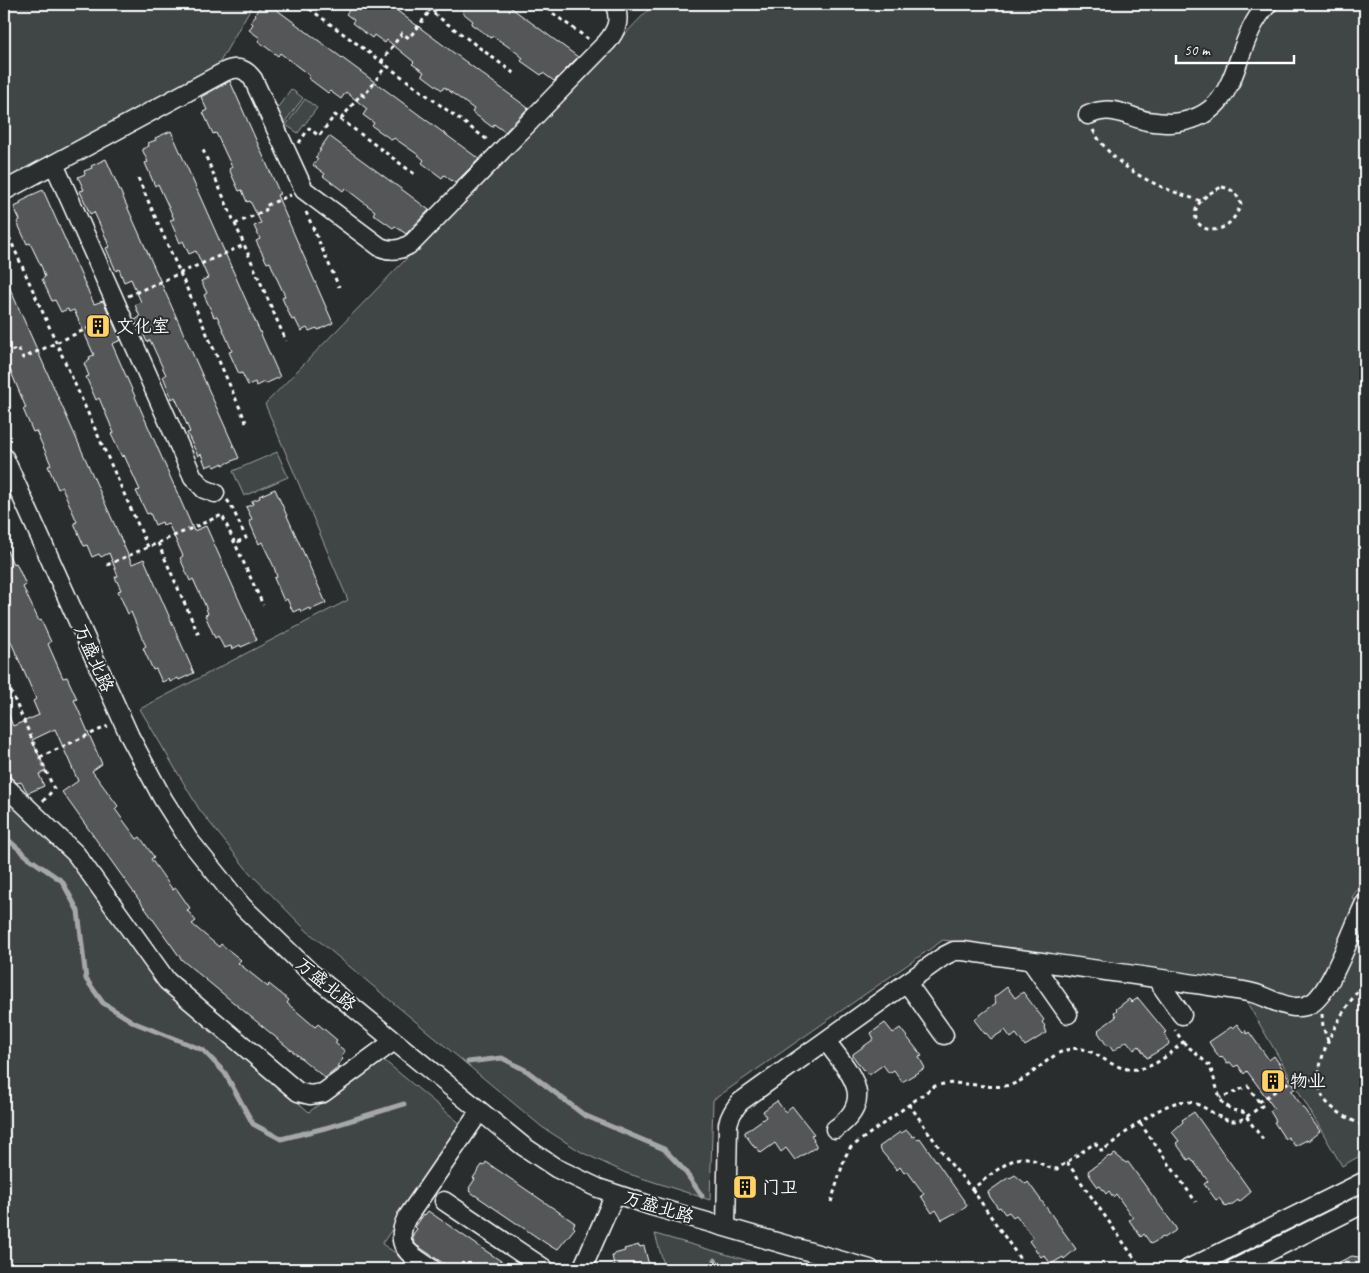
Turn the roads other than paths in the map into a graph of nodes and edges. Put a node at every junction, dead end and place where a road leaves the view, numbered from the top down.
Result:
1 (1268, 4) edge
2 (616, 8) dead end
3 (1088, 115) road end
4 (54, 164) junction
5 (4, 191) edge
6 (4, 457) edge
7 (215, 492) road end
8 (4, 786) edge
9 (1365, 904) edge
10 (1031, 961) junction
11 (1156, 978) junction
12 (907, 982) junction
13 (1068, 1014) dead end
14 (1182, 1015) road end
15 (944, 1035) dead end
16 (826, 1040) junction
17 (394, 1041) junction
18 (480, 1111) junction
19 (835, 1129) dead end
20 (1365, 1181) edge
21 (615, 1194) junction
22 (444, 1201) dead end
23 (1365, 1203) edge
24 (726, 1227) junction
25 (432, 1269) edge
26 (545, 1269) edge
27 (582, 1269) edge
28 (870, 1269) edge
29 (1188, 1269) edge
30 (1234, 1269) edge

1 - 3 street
2 - 4 street
4 - 5 street
4 - 7 street
6 - 17 street, 万盛北路
8 - 17 street
9 - 11 street
10 - 11 street
10 - 12 street
10 - 13 street
11 - 14 street
12 - 15 street
12 - 16 street
16 - 19 street
16 - 24 street
17 - 18 street, 万盛北路
18 - 21 street, 万盛北路
18 - 25 street
20 - 29 street
21 - 24 street, 万盛北路
21 - 27 street
22 - 26 street
23 - 30 street
24 - 28 street, 万盛北路

